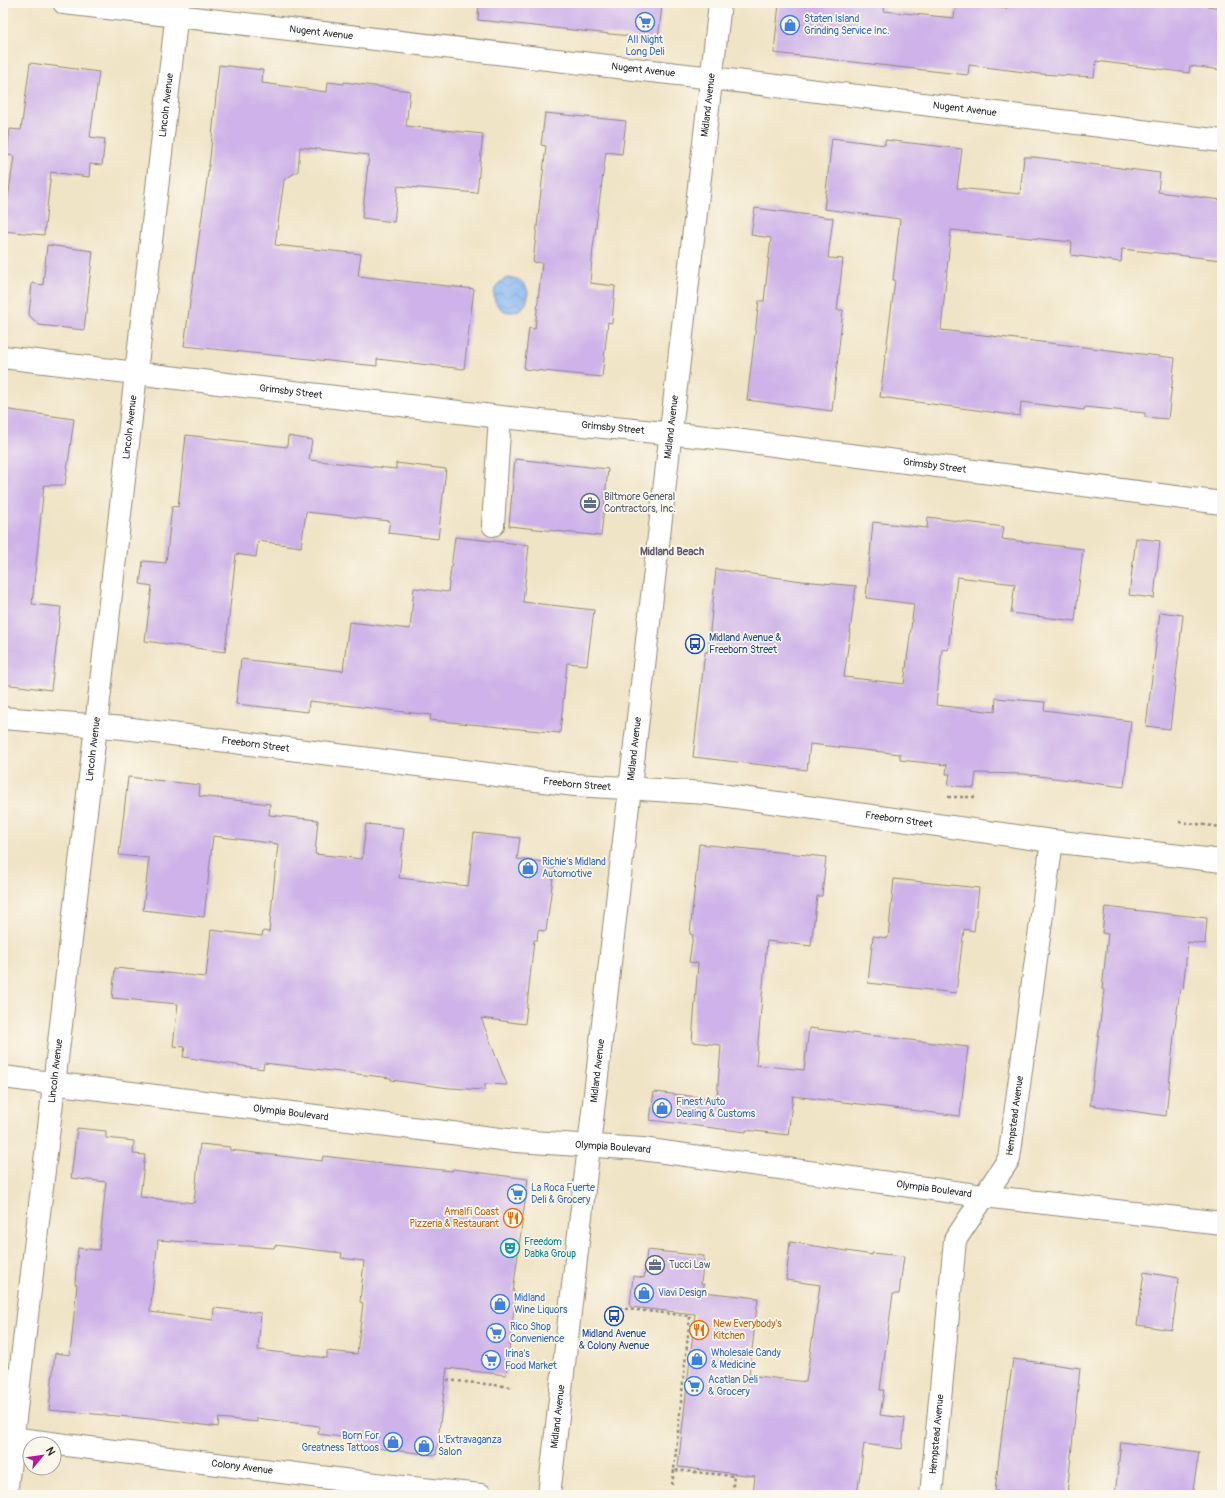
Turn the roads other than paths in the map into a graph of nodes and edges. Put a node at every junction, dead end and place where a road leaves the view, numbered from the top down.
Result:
1 (64, 3) edge
2 (720, 3) edge
3 (178, 9) edge
4 (712, 78) junction
5 (1222, 141) edge
6 (3, 356) edge
7 (135, 371) junction
8 (500, 417) junction
9 (671, 433) junction
10 (1222, 503) edge
11 (493, 525) dead end
12 (3, 718) edge
13 (96, 726) junction
14 (630, 788) junction
15 (1052, 841) junction
16 (1222, 861) edge
17 (3, 1077) edge
18 (54, 1083) junction
19 (589, 1146) junction
20 (983, 1196) junction
21 (1222, 1223) edge
22 (8, 1437) edge
23 (6, 1495) edge
24 (480, 1495) edge
25 (549, 1495) edge
26 (930, 1495) edge

1 - 3 street, Nugent Avenue
2 - 4 street, Midland Avenue
3 - 4 street, Nugent Avenue
3 - 7 street, Lincoln Avenue
4 - 5 street, Nugent Avenue
4 - 9 street, Midland Avenue
6 - 7 street, Grimsby Street
7 - 8 street, Grimsby Street
7 - 13 street, Lincoln Avenue
8 - 9 street, Grimsby Street
8 - 11 street
9 - 10 street, Grimsby Street
9 - 14 street, Midland Avenue
12 - 13 street, Freeborn Street
13 - 14 street, Freeborn Street
13 - 18 street, Lincoln Avenue
14 - 15 street, Freeborn Street
14 - 19 street, Midland Avenue
15 - 16 street, Freeborn Street
15 - 20 street, Hempstead Avenue
17 - 18 street, Olympia Boulevard
18 - 19 street, Olympia Boulevard
18 - 22 street, Lincoln Avenue
19 - 20 street, Olympia Boulevard
19 - 25 street, Midland Avenue
20 - 21 street, Olympia Boulevard
20 - 26 street, Hempstead Avenue
22 - 23 street, Lincoln Avenue
22 - 24 street, Colony Avenue

